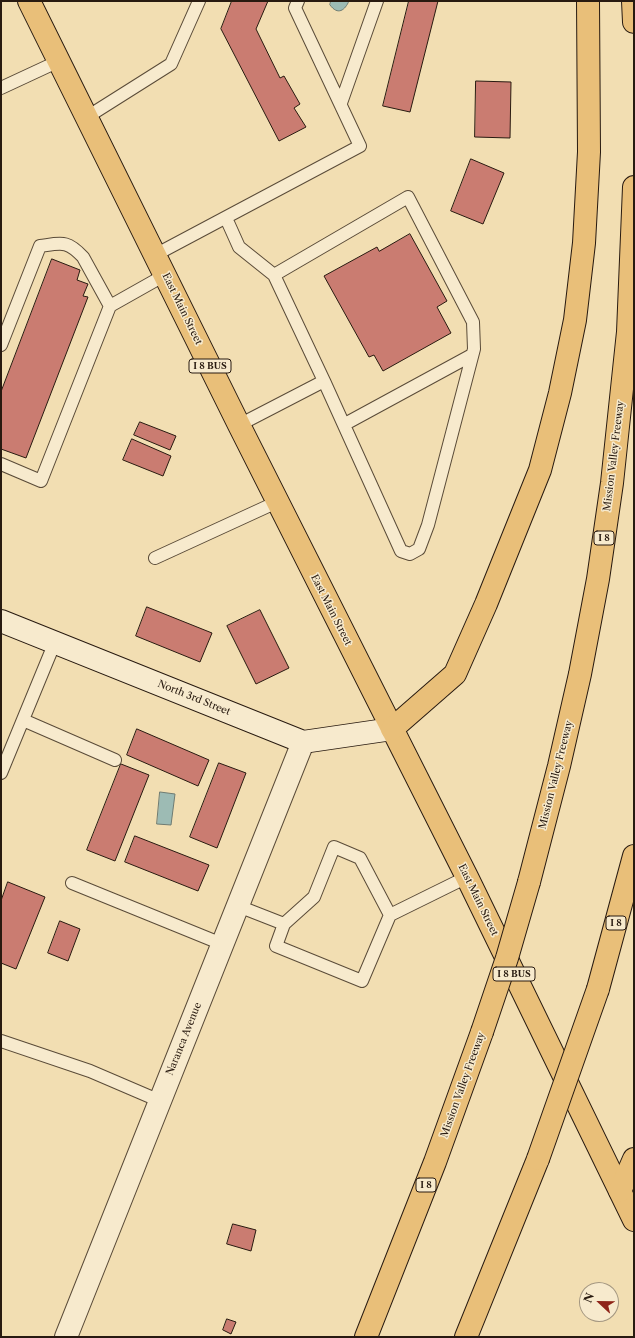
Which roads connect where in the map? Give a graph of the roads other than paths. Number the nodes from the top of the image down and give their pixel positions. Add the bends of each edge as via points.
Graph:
1 (29, 1) edge
2 (199, 1) edge
3 (298, 1) edge
4 (377, 1) edge
5 (588, 1) edge
6 (633, 1) edge
7 (634, 22) edge
8 (59, 61) junction
9 (1, 88) edge
10 (341, 103) junction
11 (87, 117) junction
12 (634, 187) edge
13 (226, 218) junction
14 (156, 255) junction
15 (274, 275) junction
16 (165, 276) junction
17 (110, 306) junction
18 (1, 345) edge
19 (472, 355) junction
20 (324, 381) junction
21 (345, 424) junction
22 (239, 425) junction
23 (1, 464) edge
24 (277, 502) junction
25 (155, 558) dead end
26 (1, 621) edge
27 (55, 642) junction
28 (23, 720) junction
29 (392, 729) junction
30 (303, 742) junction
31 (116, 760) dead end
32 (1, 773) edge
33 (634, 856) edge
34 (467, 877) junction
35 (72, 883) dead end
36 (238, 906) junction
37 (390, 915) junction
38 (284, 924) junction
39 (222, 944) junction
40 (1, 1041) edge
41 (160, 1101) junction
42 (634, 1159) edge
43 (620, 1191) junction
44 (634, 1220) edge
45 (66, 1337) edge
46 (366, 1337) edge
47 (466, 1337) edge

1 - 8 main road, East Main Street / I 8 BUS
2 - 11 lane via 171,64
3 - 10 lane via 295,8
4 - 10 lane
5 - 29 main road via 588,152 584,243 575,320 540,470 455,674
6 - 7 main road
8 - 9 lane
8 - 11 main road, East Main Street / I 8 BUS
10 - 13 lane via 360,146
11 - 14 main road, East Main Street / I 8 BUS
12 - 46 main road, Mission Valley Freeway / I 8, bridge via 628,332 612,484 598,579 559,766 529,882 482,1032 435,1162
13 - 14 lane
13 - 15 lane via 239,247
14 - 16 main road, East Main Street / I 8 BUS
15 - 19 lane via 408,197 473,322
15 - 20 lane
16 - 17 lane
16 - 22 main road, East Main Street / I 8 BUS
17 - 18 lane via 77,250 62,243 40,246
17 - 23 lane via 41,481
19 - 21 lane
19 - 21 lane via 428,525 419,549 410,554 401,551
20 - 21 lane
20 - 22 lane
22 - 24 main road, East Main Street / I 8 BUS
24 - 25 lane
24 - 29 main road, East Main Street / I 8 BUS
26 - 27 street, North 3rd Street
27 - 28 lane
27 - 30 street, North 3rd Street
28 - 31 lane
28 - 32 lane
29 - 30 street
29 - 34 main road, East Main Street / I 8 BUS
30 - 36 street, Naranca Avenue
33 - 47 main road, I 8, bridge via 598,989 538,1159
34 - 37 lane
34 - 43 main road, East Main Street / I 8 BUS
35 - 39 lane
36 - 38 lane
36 - 39 street, Naranca Avenue
37 - 38 lane via 360,858 334,847 314,898
37 - 38 lane via 362,981 276,946
39 - 41 street, Naranca Avenue
40 - 41 lane via 90,1071
41 - 45 street, Naranca Avenue
42 - 43 main road
43 - 44 main road, East Main Street / I 8 BUS

